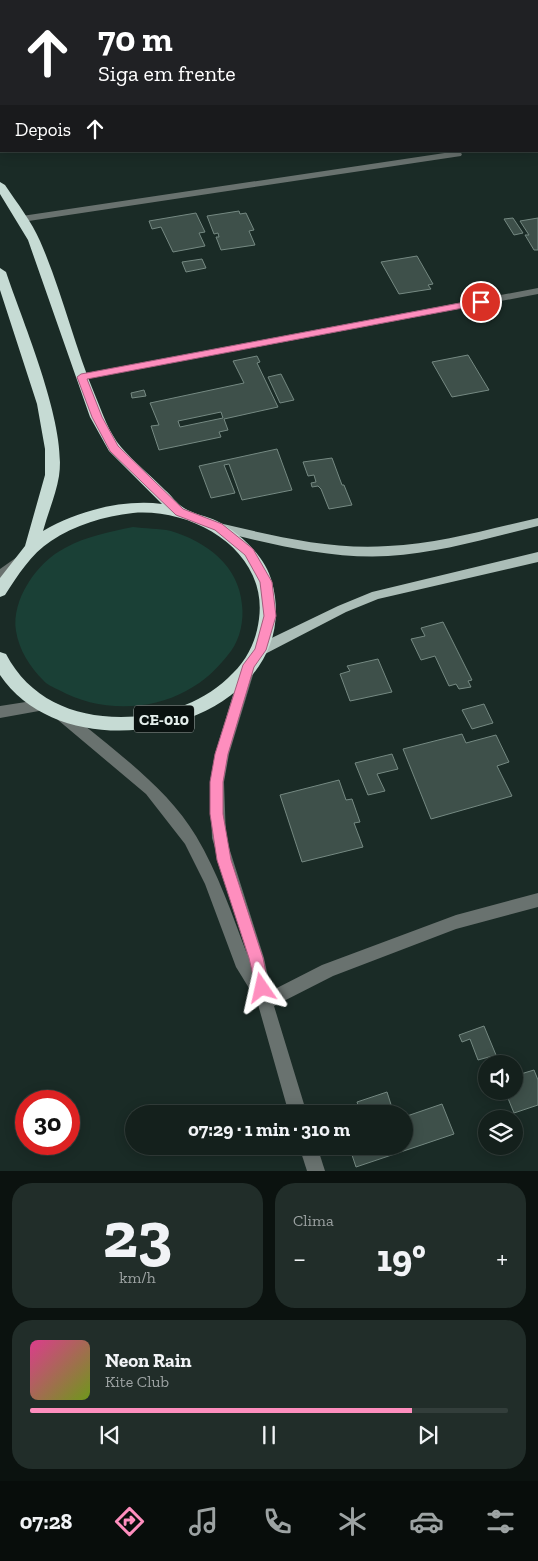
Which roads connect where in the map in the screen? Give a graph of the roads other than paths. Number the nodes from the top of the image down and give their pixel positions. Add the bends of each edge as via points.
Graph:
1 (458, 154) dead end
2 (0, 185) edge
3 (22, 219) junction
4 (0, 272) edge
5 (538, 291) edge
6 (81, 377) junction
7 (180, 512) junction
8 (538, 522) edge
9 (219, 527) junction
10 (31, 550) junction
11 (538, 558) edge
12 (18, 560) junction
13 (0, 576) edge
14 (0, 591) edge
15 (260, 650) junction
16 (0, 658) edge
17 (249, 665) junction
18 (45, 706) junction
19 (0, 712) edge
20 (63, 716) junction
21 (538, 900) edge
22 (265, 1002) junction
23 (295, 1105) edge
24 (311, 1155) edge
25 (316, 1171) edge

1 - 3 street
2 - 3 highway, CE-010
3 - 6 highway, CE-010 via 34,240
4 - 10 highway via 44,404 52,449 52,475
5 - 6 street
6 - 7 highway, CE-010 via 114,448
7 - 9 highway, CE-010
7 - 10 highway, CE-010 via 136,508 92,515 51,533
8 - 9 main road via 428,546 372,551 308,547
9 - 15 highway, CE-010 via 249,552 266,582 270,616
10 - 12 highway, CE-010
11 - 15 main road via 376,595
12 - 13 street
12 - 14 highway, CE-010
15 - 17 highway, CE-010
16 - 18 highway, CE-010 via 2,666 27,695
17 - 20 highway, CE-010 via 236,682 200,707 155,722 108,726
17 - 22 street via 222,754 216,814 224,860 256,958
18 - 19 street
18 - 20 highway, CE-010
20 - 22 street via 151,790 190,839 212,882 242,962
21 - 22 street via 456,922 328,970
22 - 23 street
24 - 25 street

